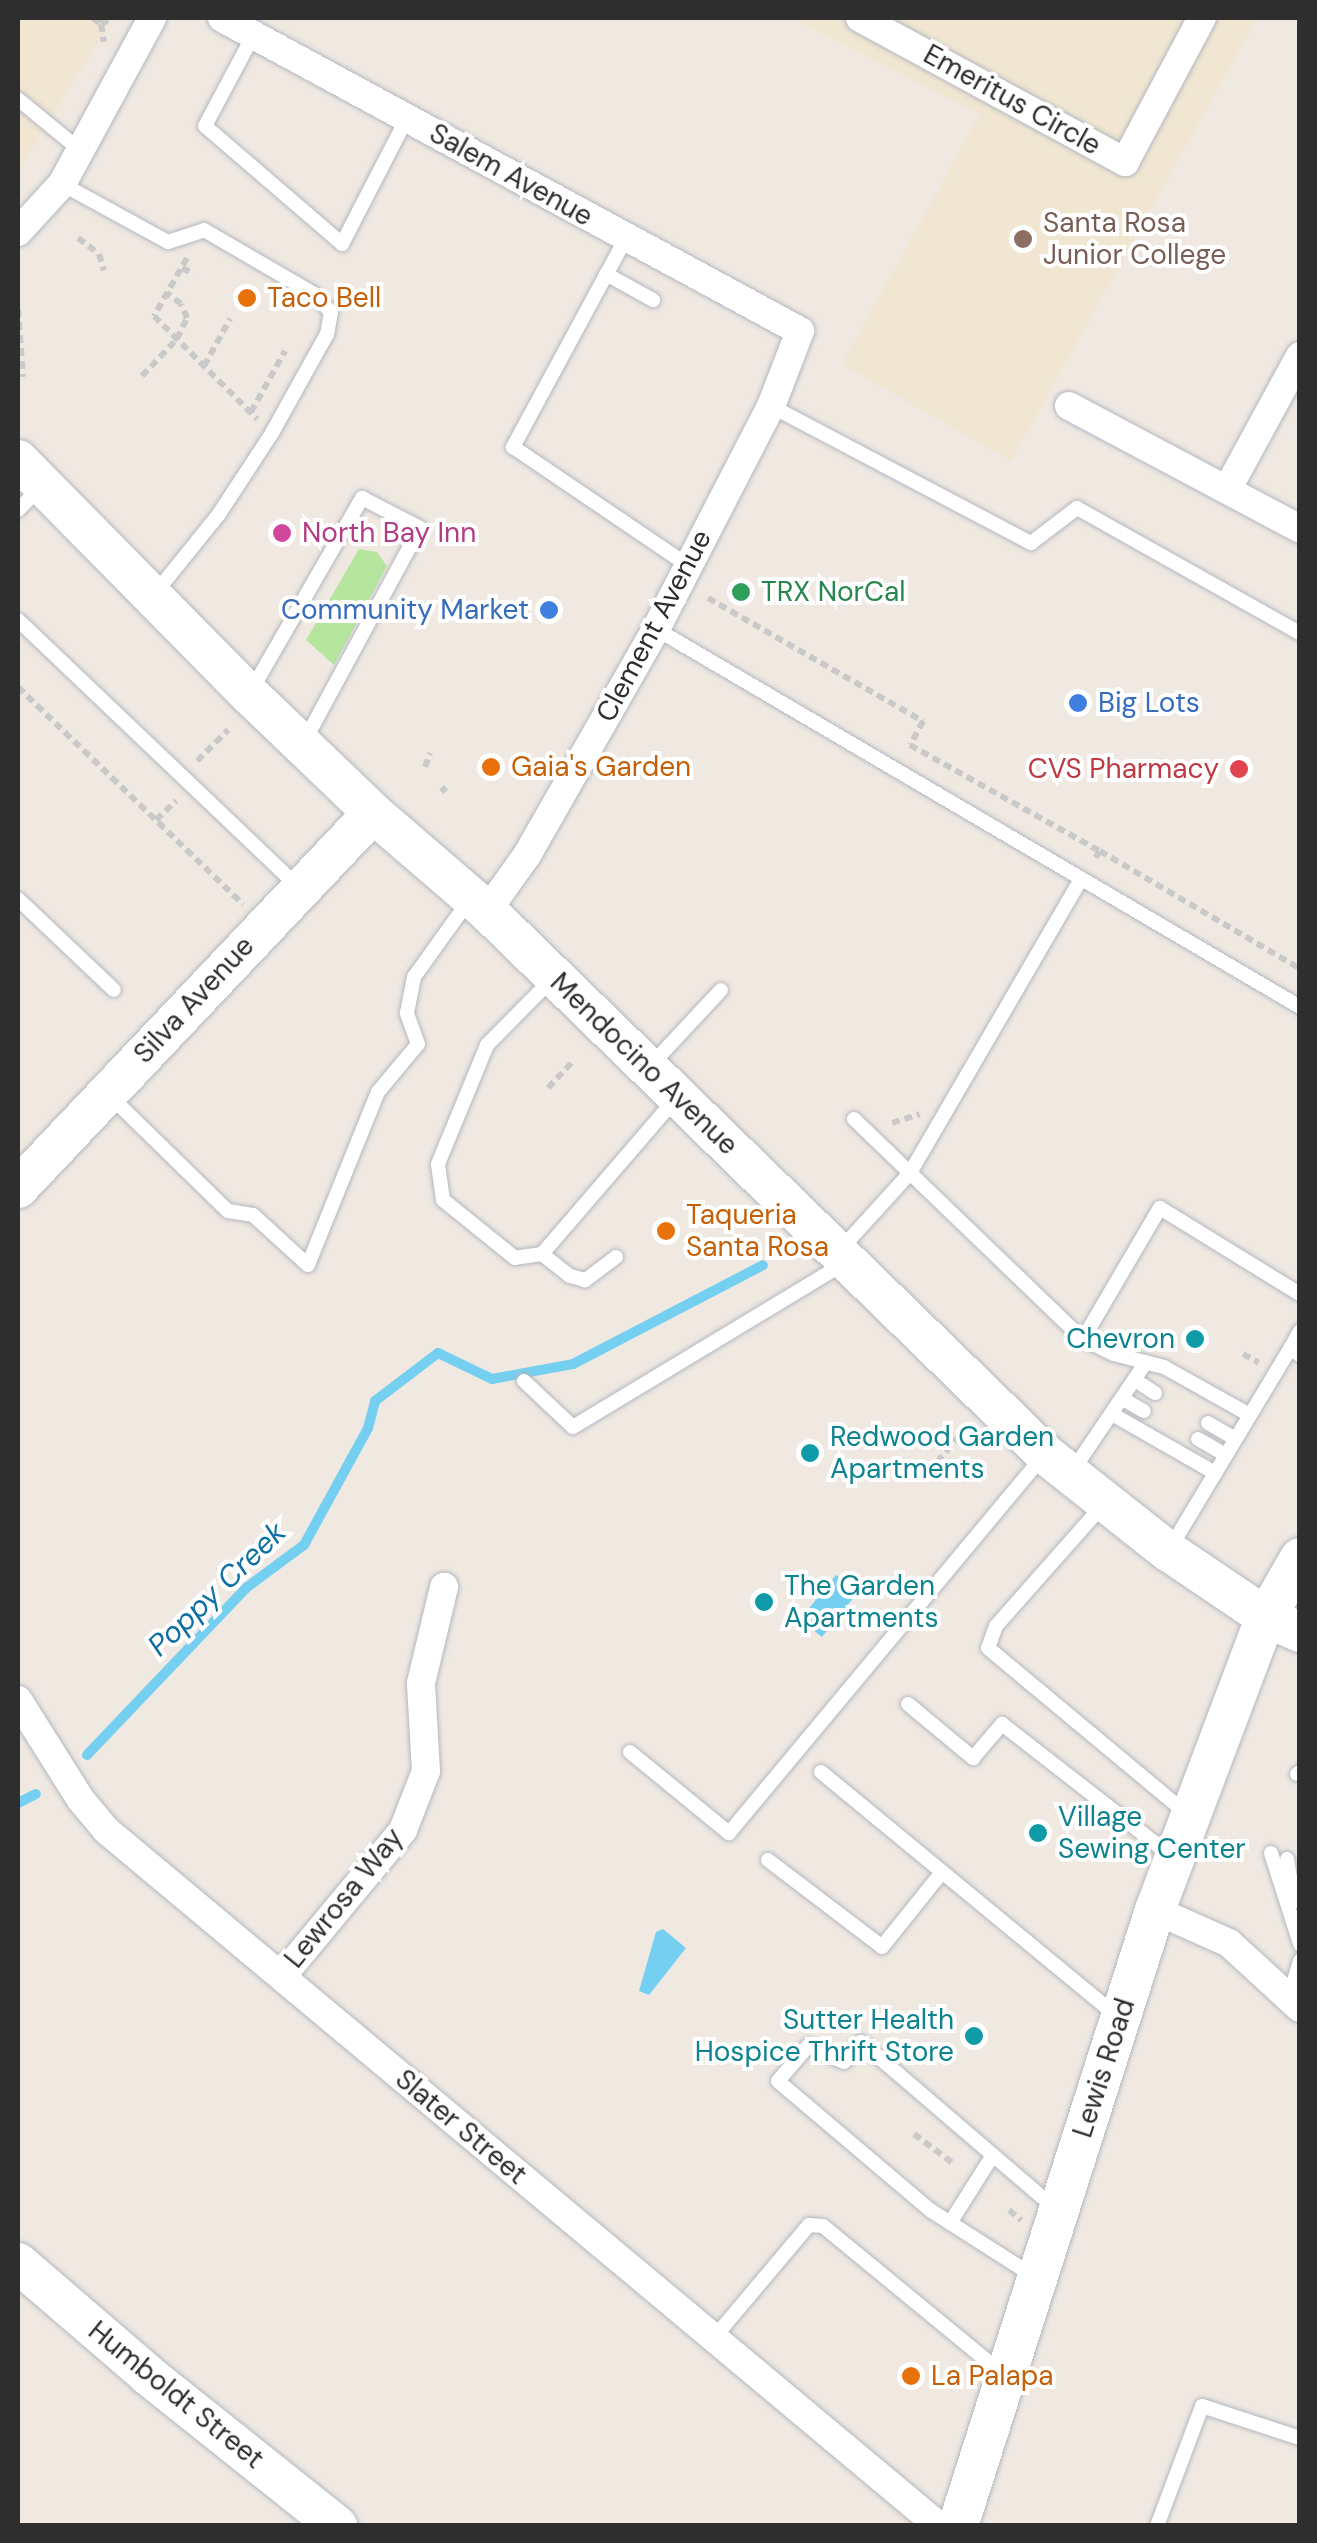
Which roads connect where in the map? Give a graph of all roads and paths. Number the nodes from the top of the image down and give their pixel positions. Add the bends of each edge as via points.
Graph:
1 (112, 18) edge
2 (152, 18) edge
3 (222, 18) edge
4 (860, 18) edge
5 (1202, 18) edge
6 (101, 24) dead end
7 (253, 36) junction
8 (18, 99) edge
9 (407, 118) junction
10 (82, 152) junction
11 (62, 184) junction
12 (204, 230) junction
13 (18, 232) edge
14 (78, 238) dead end
15 (626, 238) junction
16 (18, 253) edge
17 (182, 268) junction
18 (104, 270) dead end
19 (194, 274) dead end
20 (606, 274) junction
21 (167, 293) junction
22 (653, 300) dead end
23 (18, 309) edge
24 (230, 319) dead end
25 (800, 331) joint
26 (176, 338) junction
27 (286, 351) dead end
28 (1300, 356) edge
29 (204, 366) junction
30 (142, 376) dead end
31 (22, 377) dead end
32 (771, 406) junction
33 (1069, 406) dead end
34 (251, 412) junction
35 (272, 434) junction
36 (26, 485) edge
37 (1228, 488) junction
38 (1300, 530) edge
39 (687, 565) junction
40 (152, 596) junction
41 (708, 598) dead end
42 (18, 620) edge
43 (656, 629) junction
44 (1300, 633) edge
45 (18, 687) edge
46 (250, 694) junction
47 (228, 730) dead end
48 (302, 745) junction
49 (430, 753) dead end
50 (194, 764) dead end
51 (426, 767) dead end
52 (176, 800) dead end
53 (373, 813) junction
54 (156, 820) junction
55 (1082, 880) junction
56 (300, 888) junction
57 (18, 899) edge
58 (244, 904) dead end
59 (478, 904) junction
60 (1300, 969) edge
61 (554, 977) junction
62 (114, 990) dead end
63 (721, 990) dead end
64 (1300, 1007) edge
65 (574, 1061) dead end
66 (648, 1068) junction
67 (548, 1088) dead end
68 (106, 1093) junction
69 (678, 1097) junction
70 (854, 1119) dead end
71 (910, 1173) junction
72 (18, 1188) edge
73 (542, 1254) junction
74 (616, 1257) dead end
75 (842, 1257) junction
76 (1300, 1294) edge
77 (1300, 1331) edge
78 (1083, 1339) junction
79 (1294, 1352) edge
80 (1146, 1362) junction
81 (1135, 1380) junction
82 (524, 1381) dead end
83 (1155, 1393) dead end
84 (1123, 1399) junction
85 (1144, 1411) dead end
86 (1112, 1414) junction
87 (1250, 1415) junction
88 (1208, 1422) dead end
89 (958, 1437) dead end
90 (1198, 1439) dead end
91 (1236, 1439) junction
92 (1226, 1455) junction
93 (1057, 1464) junction
94 (929, 1472) dead end
95 (1215, 1474) junction
96 (1104, 1504) junction
97 (1168, 1551) junction
98 (1300, 1558) edge
99 (444, 1587) dead end
100 (1283, 1624) edge
101 (18, 1700) edge
102 (908, 1704) dead end
103 (630, 1752) dead end
104 (820, 1772) dead end
105 (1190, 1816) junction
106 (1271, 1853) dead end
107 (1175, 1858) junction
108 (1287, 1859) dead end
109 (768, 1860) dead end
110 (942, 1872) junction
111 (1155, 1910) junction
112 (1300, 1936) edge
113 (1300, 1944) edge
114 (1300, 1961) edge
115 (282, 1976) junction
116 (1294, 2003) edge
117 (1120, 2019) junction
118 (914, 2134) dead end
119 (992, 2155) junction
120 (954, 2164) dead end
121 (1009, 2210) dead end
122 (1040, 2216) junction
123 (950, 2223) junction
124 (18, 2263) edge
125 (1037, 2278) junction
126 (713, 2340) junction
127 (1006, 2376) junction
128 (1300, 2438) edge
129 (337, 2526) edge
130 (938, 2526) edge
131 (958, 2526) edge
132 (1157, 2526) edge

1 - 6 path
2 - 10 street
3 - 7 street, Salem Avenue
4 - 5 street, Emeritus Circle via 1125,162
7 - 9 street, Salem Avenue
7 - 9 lane via 205,126 342,244
8 - 10 lane
9 - 15 street, Salem Avenue
10 - 11 street
11 - 12 lane via 168,242
11 - 13 street
11 - 16 street
12 - 17 path
12 - 35 lane via 314,294 330,312 327,334
14 - 18 path via 99,254
15 - 20 lane
15 - 25 street, Salem Avenue
17 - 19 path
17 - 21 path
20 - 22 lane
20 - 39 lane via 513,447
21 - 26 path via 186,310
21 - 26 path via 154,316
23 - 31 path
24 - 29 path
25 - 32 street, Clement Avenue
26 - 29 path
26 - 30 path
27 - 34 path
28 - 37 street
29 - 34 path
32 - 39 street, Clement Avenue
32 - 44 lane via 1032,543 1077,508
33 - 37 street
34 - 35 path
35 - 40 lane
36 - 40 main road, Mendocino Avenue
37 - 38 street
39 - 43 street, Clement Avenue
40 - 46 main road, Mendocino Avenue
41 - 60 path via 923,721 910,745
42 - 56 lane
43 - 55 lane
43 - 59 street, Clement Avenue via 527,855
45 - 54 path
46 - 48 main road, Mendocino Avenue
46 - 48 lane via 362,498 420,528
47 - 50 path
48 - 53 main road, Mendocino Avenue
49 - 51 path
52 - 54 path
53 - 56 main road, Silva Avenue
53 - 59 main road, Mendocino Avenue
54 - 58 path
55 - 64 lane
55 - 71 lane
56 - 68 main road, Silva Avenue
57 - 62 lane
59 - 61 main road, Mendocino Avenue
59 - 68 lane via 414,977 407,1013 418,1044 378,1092 308,1264 253,1215 228,1211
61 - 66 main road, Mendocino Avenue
61 - 73 lane via 487,1045 438,1164 444,1200 515,1258
63 - 66 lane
65 - 67 path
66 - 69 main road, Mendocino Avenue
68 - 72 main road, Silva Avenue
69 - 73 lane
69 - 75 main road, Mendocino Avenue
70 - 71 lane
71 - 75 lane
71 - 78 lane
73 - 74 lane via 586,1280
75 - 82 lane via 573,1427
75 - 93 main road, Mendocino Avenue
76 - 78 lane via 1160,1208
77 - 79 lane
78 - 80 lane
79 - 87 lane
80 - 81 lane
80 - 87 lane
81 - 83 lane
81 - 84 lane
84 - 85 lane
84 - 86 lane
86 - 93 lane
86 - 95 lane
87 - 91 lane
88 - 91 lane
89 - 94 path
90 - 92 lane
91 - 92 lane
92 - 95 lane
93 - 96 main road, Mendocino Avenue
93 - 103 lane via 728,1832
95 - 97 lane
96 - 97 main road, Mendocino Avenue
96 - 105 lane via 996,1626 988,1648
97 - 100 main road, Mendocino Avenue
98 - 100 main road, Lewis Road
99 - 115 street, Lewrosa Way via 422,1683 426,1772 403,1830
100 - 105 main road, Lewis Road
101 - 115 street, Slater Street via 106,1830
102 - 107 lane via 974,1758 1002,1724
104 - 110 lane
105 - 107 main road, Lewis Road
106 - 113 lane
107 - 111 main road, Lewis Road
108 - 112 lane
109 - 110 lane via 882,1947
110 - 117 lane
111 - 116 street via 1229,1943
111 - 117 main road, Lewis Road
114 - 116 lane
115 - 126 street, Slater Street
117 - 122 main road, Lewis Road
118 - 120 path
119 - 122 lane
119 - 123 lane
119 - 123 lane via 860,2042 844,2062 808,2046 778,2080
121 - 122 path
122 - 125 main road, Lewis Road
123 - 125 lane
124 - 129 main road, Humboldt Street
125 - 127 main road, Lewis Road
126 - 127 lane via 809,2226 822,2226
126 - 130 street, Slater Street
127 - 131 main road, Lewis Road
128 - 132 lane via 1202,2406

